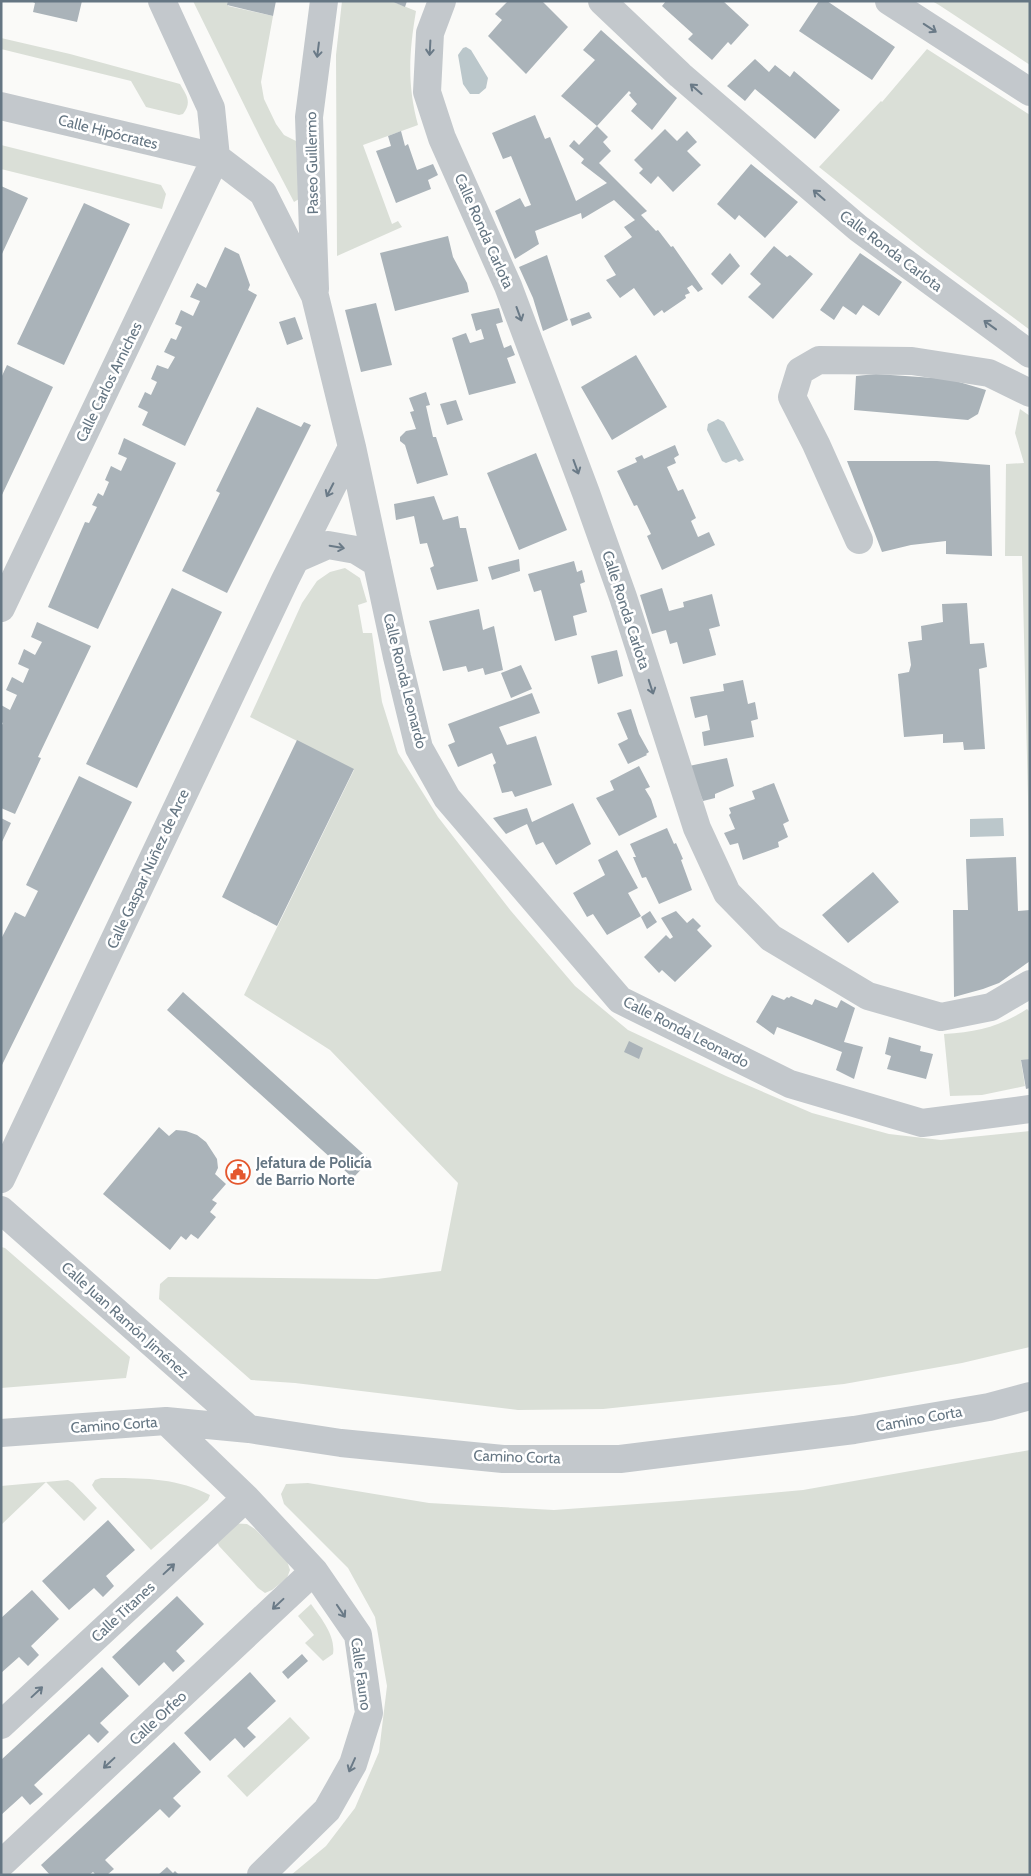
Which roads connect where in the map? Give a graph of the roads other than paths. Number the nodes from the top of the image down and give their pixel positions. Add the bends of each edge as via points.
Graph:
1 (162, 1) edge
2 (324, 1) edge
3 (442, 1) edge
4 (602, 1) edge
5 (889, 1) edge
6 (1030, 92) edge
7 (1, 106) edge
8 (216, 157) junction
9 (315, 296) junction
10 (1030, 354) edge
11 (1030, 393) edge
12 (352, 447) junction
13 (859, 540) dead end
14 (296, 559) junction
15 (377, 563) junction
16 (1, 608) edge
17 (1030, 984) edge
18 (1030, 1109) edge
19 (1, 1179) edge
20 (1, 1210) edge
21 (1030, 1396) edge
22 (166, 1421) junction
23 (249, 1429) junction
24 (1, 1433) edge
25 (246, 1498) junction
26 (314, 1570) junction
27 (1, 1725) edge
28 (1, 1864) edge
29 (261, 1875) edge

1 - 8 street via 210,108
2 -> 9 street, Paseo Guillermo via 309,117
3 -> 17 street, Calle Ronda Carlota via 430,33 427,92 442,138 522,322 623,597 697,828 727,893 771,938 868,996 941,1017 991,1007
10 -> 4 street, Calle Ronda Carlota via 858,228 680,75
5 -> 6 street
7 - 8 street, Calle Hipócrates
8 - 9 street, Calle Ronda Leonardo via 263,193
8 - 16 street, Calle Carlos Arniches
9 - 12 street, Calle Ronda Leonardo
11 - 13 street via 989,373 912,361 819,360 800,371 792,397
12 -> 14 street, Calle Gaspar Núñez de Arce
12 - 15 street, Calle Ronda Leonardo
14 -> 15 street via 328,545 356,550
14 - 19 street, Calle Gaspar Núñez de Arce
15 - 18 street, Calle Ronda Leonardo via 419,748 442,790 620,1000 790,1084 922,1122
20 - 23 street, Calle Juan Ramón Jiménez
21 - 23 street, Camino Corta via 989,1407 854,1430 620,1459 503,1459 341,1443
22 - 23 street, Camino Corta
22 - 24 street, Camino Corta
22 - 25 street, Calle Fauno
25 - 26 street, Calle Fauno
27 -> 25 street, Calle Titanes
26 -> 28 street, Calle Orfeo
26 -> 29 street, Calle Fauno via 358,1635 369,1713 353,1764 327,1810

